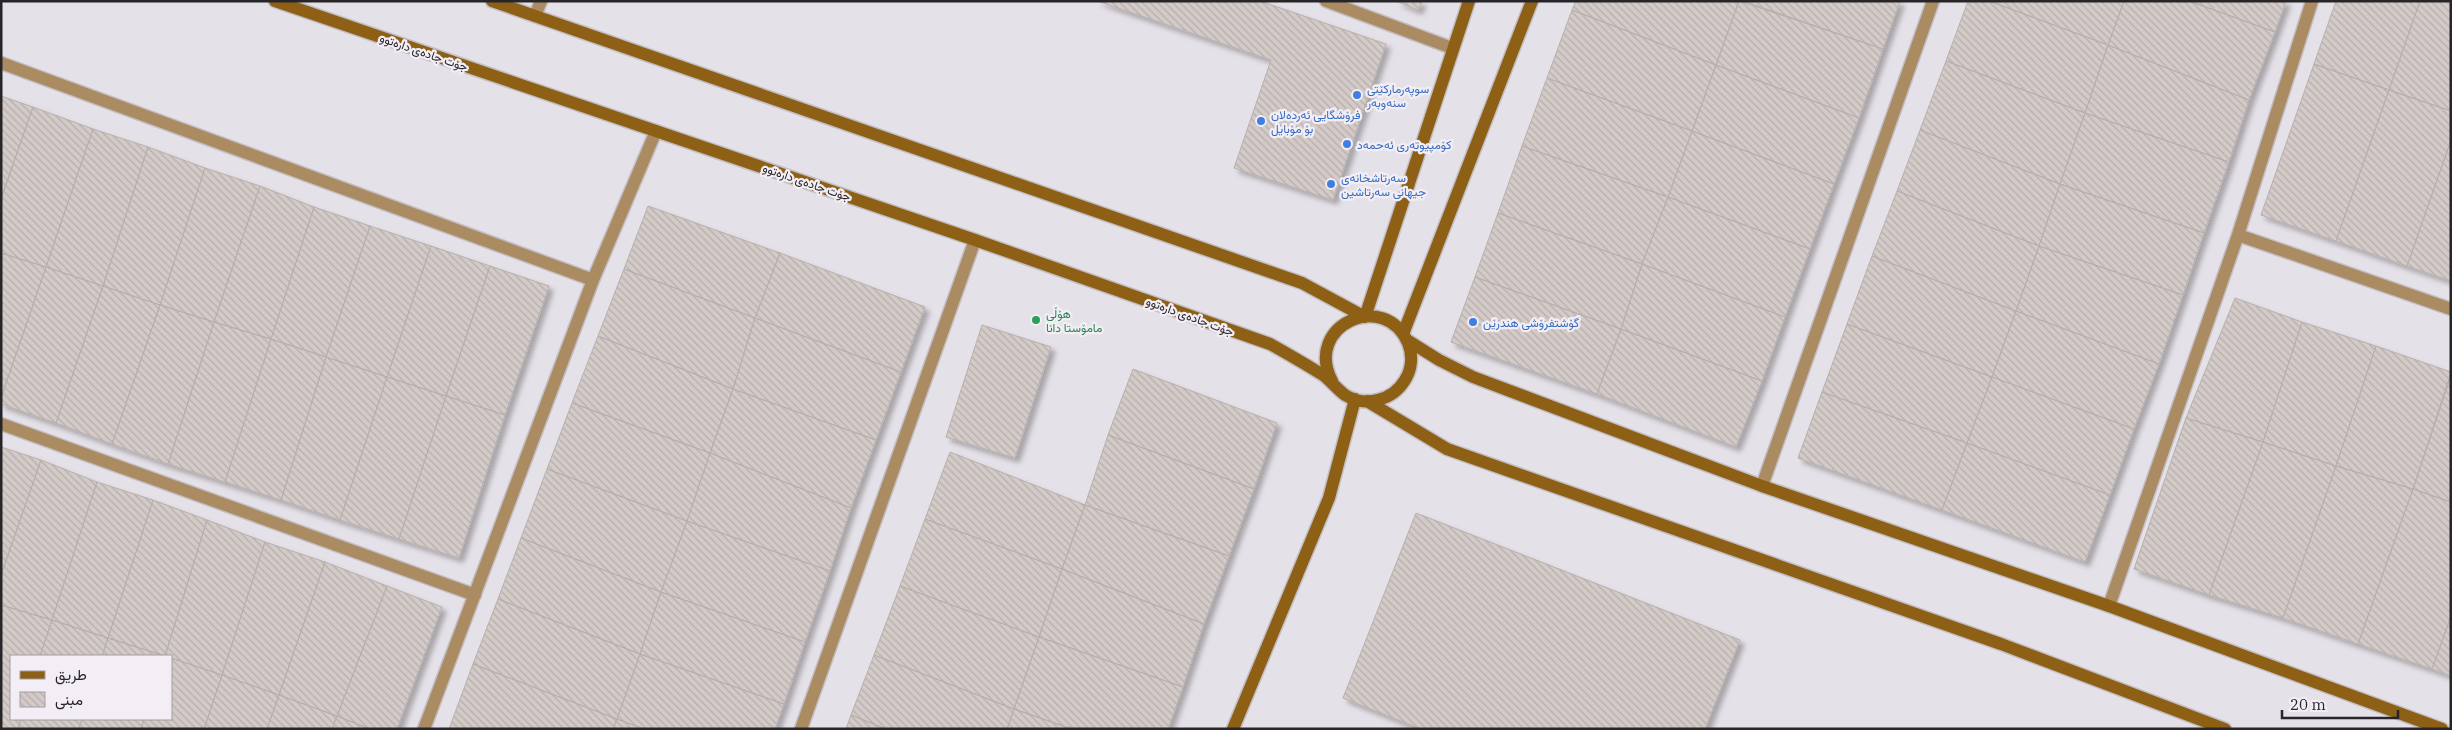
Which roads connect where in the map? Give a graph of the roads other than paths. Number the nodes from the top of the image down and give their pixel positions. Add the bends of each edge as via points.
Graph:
1 (275, 1) edge
2 (492, 1) edge
3 (541, 1) edge
4 (1326, 1) edge
5 (1468, 1) edge
6 (1532, 1) edge
7 (1933, 1) edge
8 (2312, 1) edge
9 (535, 16) junction
10 (1452, 48) junction
11 (1, 63) edge
12 (656, 131) junction
13 (2238, 235) junction
14 (976, 240) junction
15 (593, 280) junction
16 (2451, 309) edge
17 (1365, 316) junction
18 (1405, 337) junction
19 (1332, 381) junction
20 (1360, 400) junction
21 (1, 424) edge
22 (1762, 486) junction
23 (475, 595) junction
24 (2109, 606) junction
25 (424, 729) edge
26 (801, 729) edge
27 (1233, 729) edge
28 (2224, 729) edge
29 (2442, 729) edge

1 - 12 main road, جۆت جادەی دارەتوو
2 - 9 main road
3 - 9 street
4 - 10 street
5 - 10 main road
6 - 18 main road
7 - 22 street
8 - 13 street
9 - 17 main road via 1302,283
10 - 17 main road
11 - 15 street
12 - 14 main road, جۆت جادەی دارەتوو
12 - 15 street
13 - 16 street
13 - 24 street
14 - 19 main road, جۆت جادەی دارەتوو via 1270,344
14 - 26 street
15 - 23 street
17 - 18 main road via 1386,320
17 - 19 main road via 1344,324 1330,340 1326,362
18 - 20 main road via 1411,361 1405,381 1390,396 1376,401
18 - 22 main road via 1439,360 1473,376
19 - 20 main road via 1342,393
20 - 27 main road via 1329,498
20 - 28 main road via 1446,449 2001,644
21 - 23 street
22 - 24 main road
23 - 25 street
24 - 29 main road

